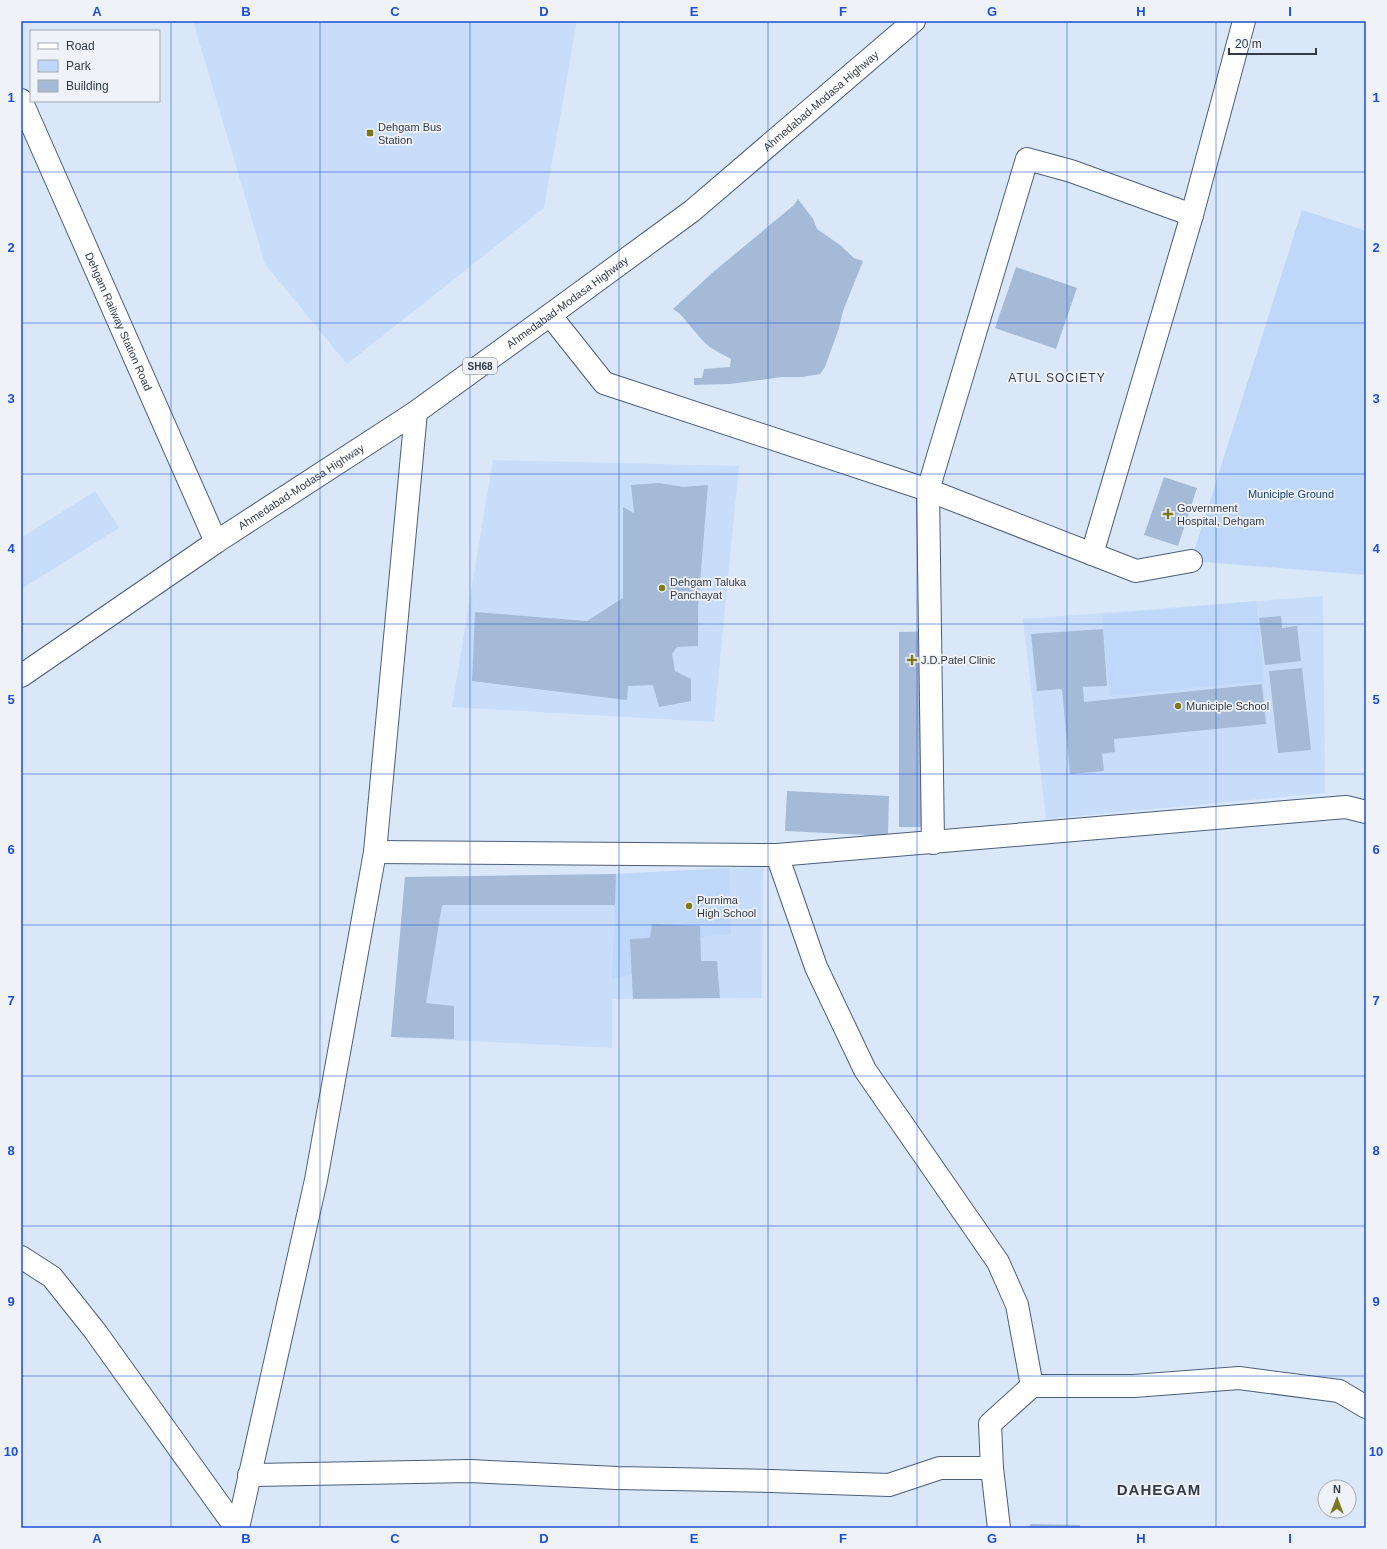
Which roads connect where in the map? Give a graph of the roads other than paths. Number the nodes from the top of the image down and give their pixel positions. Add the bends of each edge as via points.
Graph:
1 (914, 21) edge
2 (1244, 21) edge
3 (21, 100) edge
4 (1192, 215) junction
5 (550, 315) junction
6 (416, 412) junction
7 (928, 490) junction
8 (216, 542) junction
9 (1092, 554) junction
10 (1191, 561) dead end
11 (21, 676) edge
12 (1366, 812) edge
13 (933, 843) junction
14 (375, 852) junction
15 (778, 855) junction
16 (21, 1257) edge
17 (1032, 1386) junction
18 (1366, 1407) edge
19 (992, 1468) junction
20 (249, 1475) junction
21 (237, 1528) edge
22 (999, 1528) edge

1 - 5 street, Ahmedabad-Modasa Highway / SH68 via 692,211
2 - 4 street
3 - 8 street, Dehgam Railway Station Road
4 - 7 street via 1071,171 1027,159
4 - 9 street
5 - 6 street, Ahmedabad-Modasa Highway / SH68
5 - 7 street via 604,383
6 - 8 street, Ahmedabad-Modasa Highway / SH68
6 - 14 street
7 - 9 street
7 - 13 street
8 - 11 street, Ahmedabad-Modasa Highway / SH68
9 - 10 street via 1136,571
12 - 13 street via 1346,807
13 - 15 street
14 - 15 street
14 - 20 street via 316,1180
15 - 17 street via 816,966 865,1070 998,1262 1017,1305
16 - 21 street via 52,1277
17 - 18 street via 1134,1386 1239,1378 1339,1391
17 - 19 street via 990,1424
19 - 20 street via 940,1468 889,1485 617,1478 470,1471
19 - 22 street
20 - 21 street

